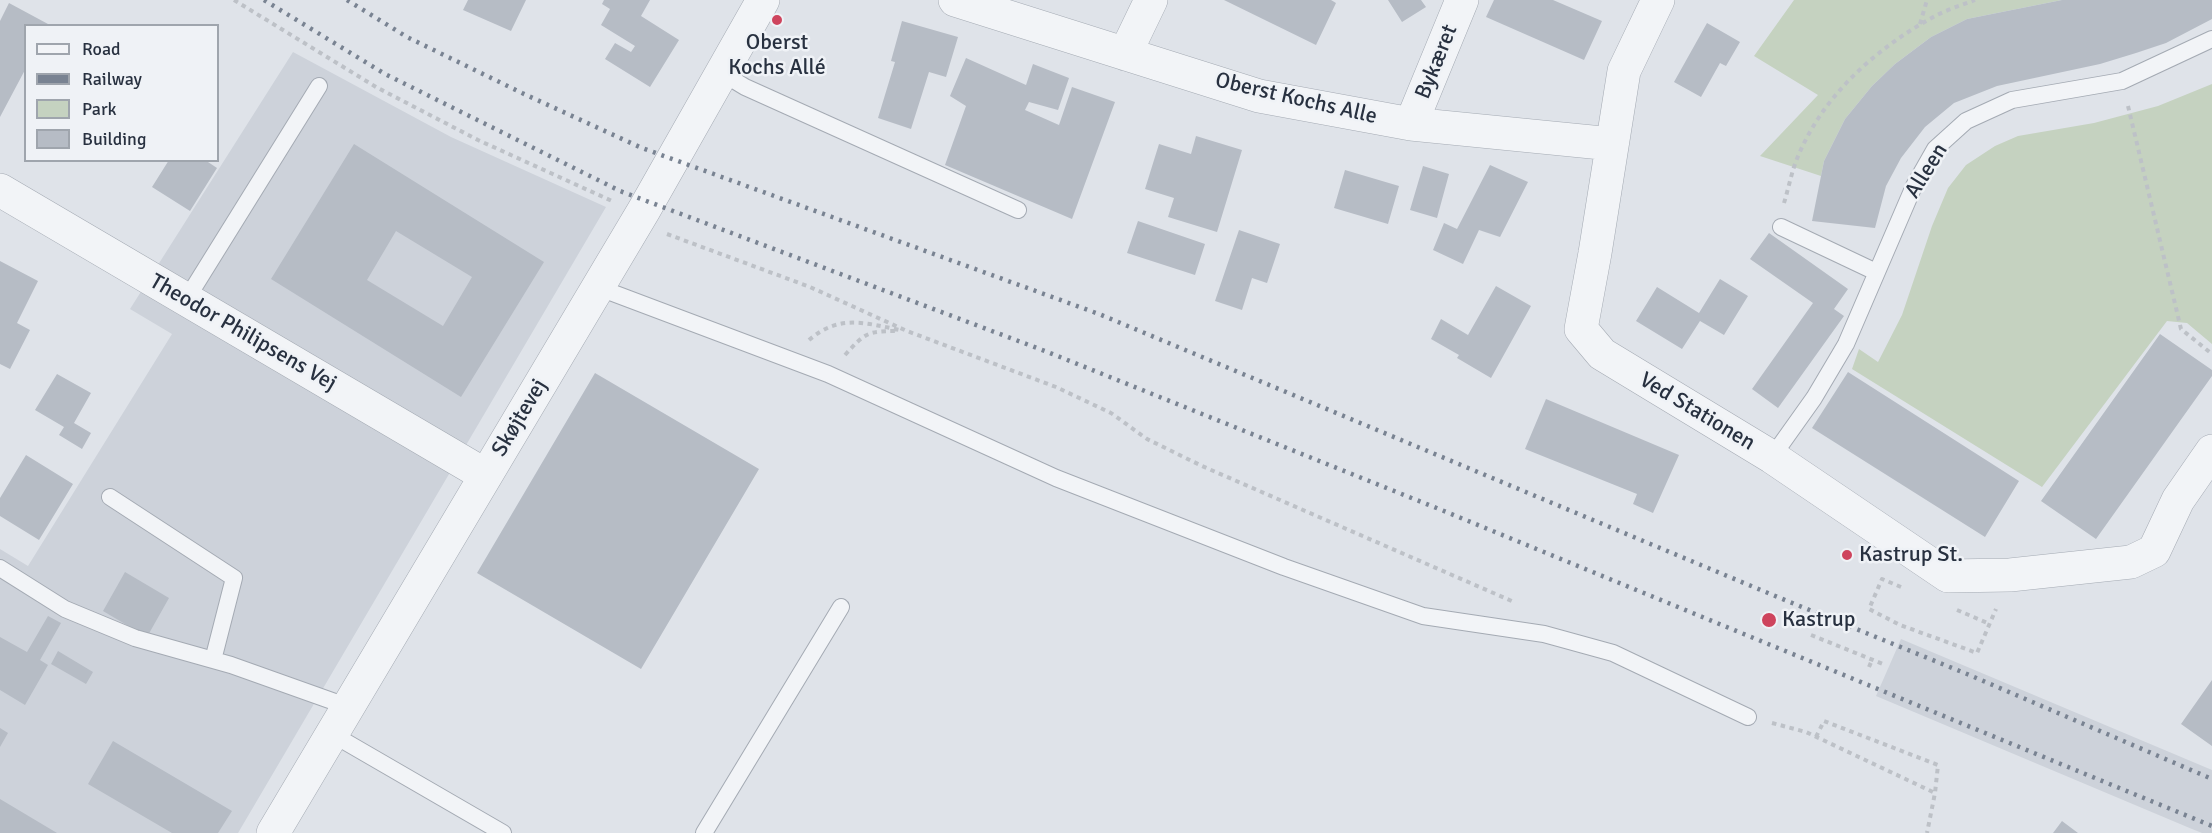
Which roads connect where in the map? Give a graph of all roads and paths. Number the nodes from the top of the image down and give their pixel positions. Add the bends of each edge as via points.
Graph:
1 (234, 0) edge
2 (763, 0) edge
3 (955, 0) edge
4 (1151, 0) edge
5 (1462, 0) edge
6 (1658, 0) edge
7 (1927, 0) edge
8 (1975, 0) edge
9 (1920, 25) junction
10 (2212, 39) edge
11 (1125, 54) junction
12 (722, 73) junction
13 (2122, 81) junction
14 (319, 86) dead end
15 (1411, 124) junction
16 (1612, 144) junction
17 (0, 190) edge
18 (1018, 210) dead end
19 (636, 222) junction
20 (1781, 227) joint
21 (1876, 272) junction
22 (597, 287) junction
23 (186, 300) junction
24 (907, 331) junction
25 (2212, 354) edge
26 (788, 359) junction
27 (828, 374) junction
28 (2212, 451) edge
29 (1772, 458) junction
30 (485, 475) junction
31 (110, 497) dead end
32 (0, 568) edge
33 (2010, 575) junction
34 (1904, 588) dead end
35 (1517, 603) dead end
36 (1947, 606) dead end
37 (841, 607) dead end
38 (1990, 624) junction
39 (1811, 635) dead end
40 (213, 660) junction
41 (1872, 660) junction
42 (1883, 664) dead end
43 (1869, 667) dead end
44 (1748, 717) joint
45 (341, 720) junction
46 (1816, 736) junction
47 (1935, 793) junction
48 (273, 833) edge
49 (502, 833) edge
50 (704, 833) edge
51 (1927, 833) edge

1 - 19 path via 376,87 478,140 608,198
2 - 12 street, Skøjtevej
3 - 11 street, Oberst Kochs Alle
4 - 11 street
5 - 15 street, Bykæret
6 - 16 street, Ved Stationen via 1624,71
7 - 9 path
8 - 9 path
9 - 20 path via 1840,88 1816,121 1798,155 1781,213
10 - 13 lane, Alleen
11 - 15 street, Oberst Kochs Alle via 1259,96
12 - 18 lane via 745,87
12 - 19 street, Skøjtevej
13 - 21 lane, Alleen via 2012,100 1966,121 1935,148
13 - 25 path via 2181,329
14 - 23 lane
15 - 16 street, Oberst Kochs Alle
16 - 29 street, Ved Stationen via 1581,329 1602,354
17 - 23 street, Theodor Philipsens Vej
19 - 22 street, Skøjtevej
19 - 24 path via 810,287
20 - 21 lane
21 - 29 lane, Alleen via 1846,344
22 - 26 lane
22 - 30 street, Skøjtevej
23 - 30 street, Theodor Philipsens Vej
24 - 26 path via 857,322 836,323
24 - 27 path via 879,331 862,336
24 - 35 path via 1056,387 1111,413 1148,439 1202,466
26 - 27 lane
27 - 44 lane via 1056,478 1284,567 1423,616 1544,634 1613,653
28 - 33 street, Ved Stationen via 2178,500 2154,551 2131,562
29 - 33 street, Ved Stationen via 1948,576
30 - 45 street, Skøjtevej
31 - 40 lane via 234,578
32 - 40 lane via 65,609 135,638
33 - 38 path
34 - 38 path via 1882,579 1869,609 1900,625 1977,653
36 - 38 path
37 - 50 lane
39 - 41 path
40 - 45 lane
41 - 42 path
41 - 43 path
44 - 46 path
45 - 48 street, Skøjtevej
45 - 49 lane
46 - 47 path
46 - 47 path via 1824,722 1938,765
47 - 51 path

